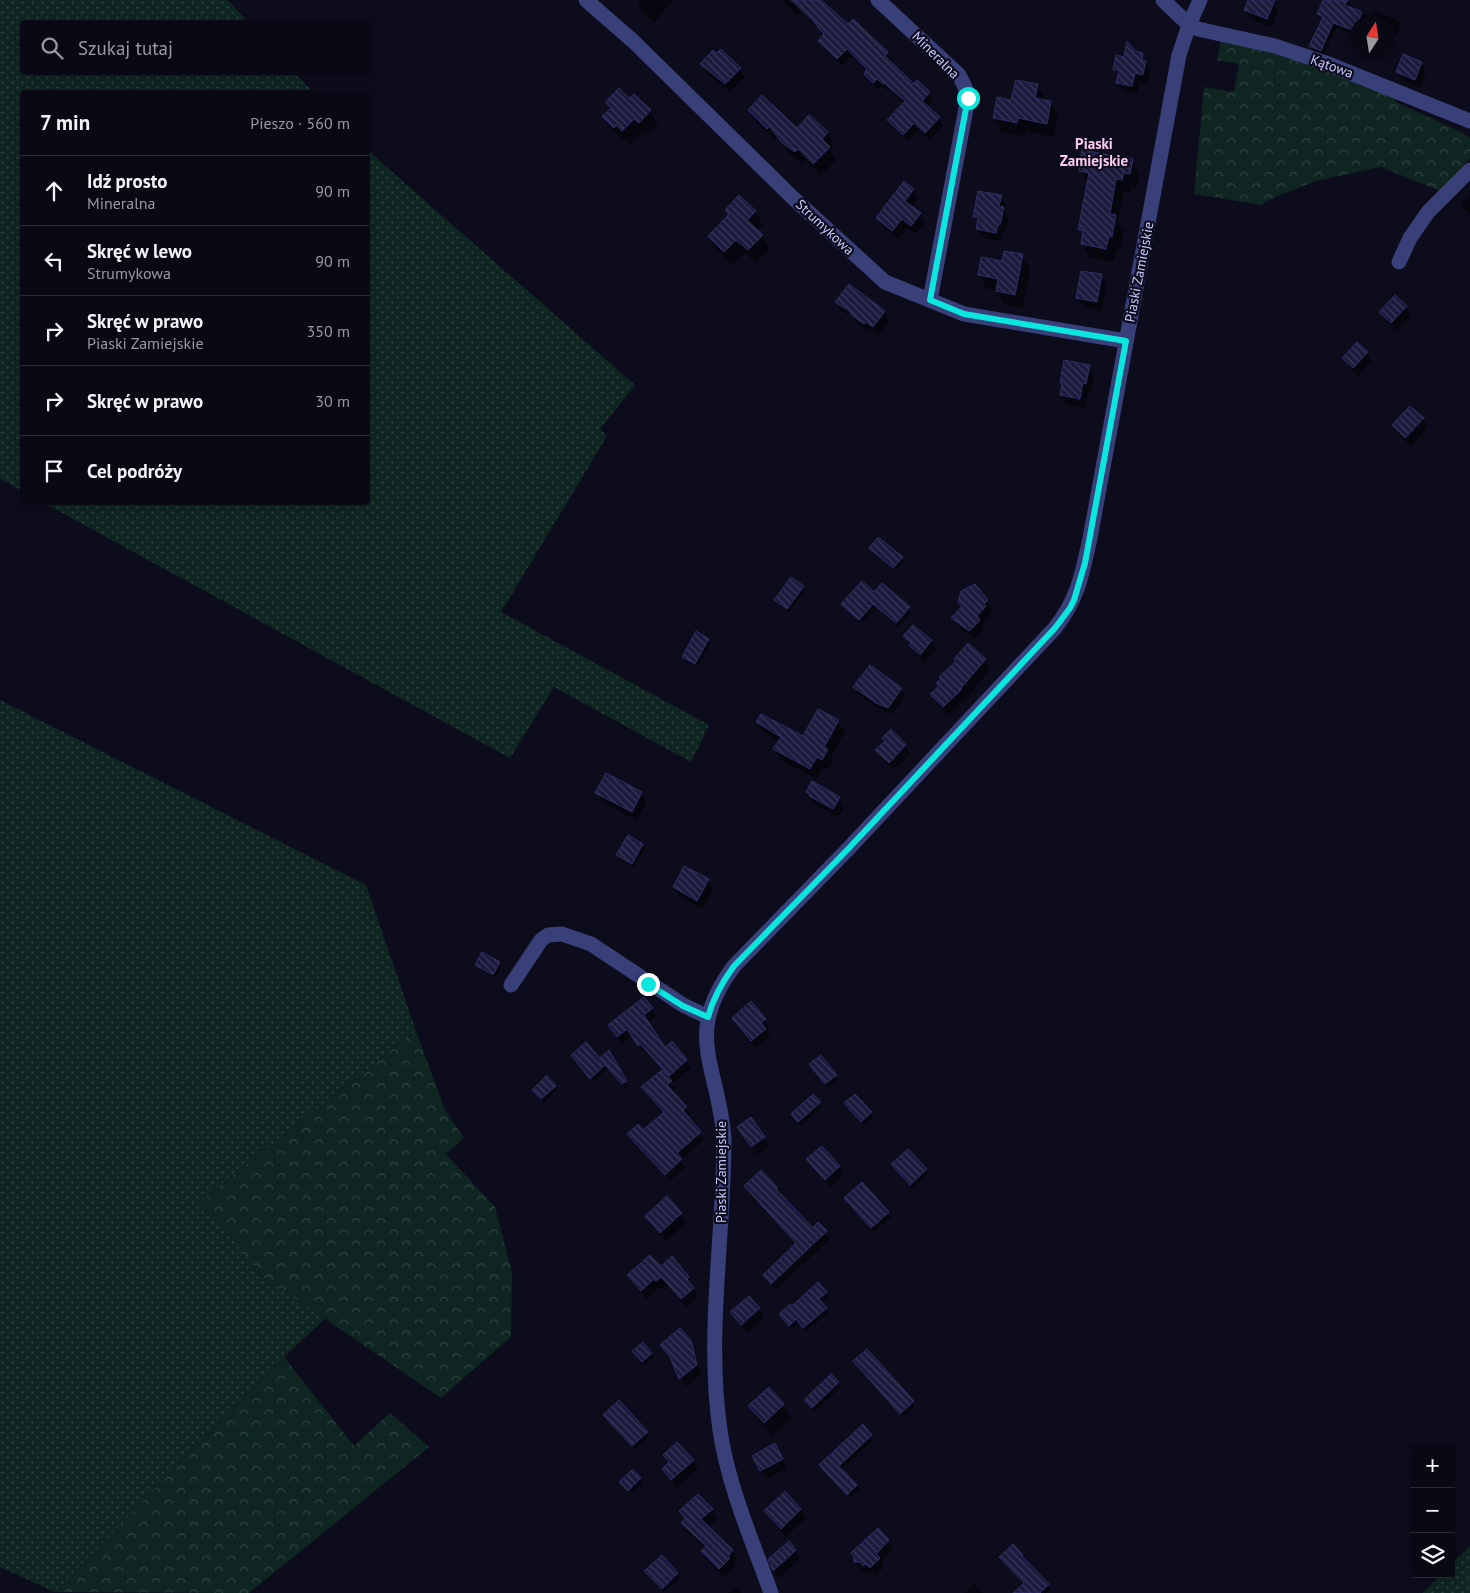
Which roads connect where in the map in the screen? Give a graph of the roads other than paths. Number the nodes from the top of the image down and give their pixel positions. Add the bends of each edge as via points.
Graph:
1 (586, 0) edge
2 (878, 0) edge
3 (1163, 0) edge
4 (1200, 0) edge
5 (1189, 25) junction
6 (1470, 122) edge
7 (1470, 170) edge
8 (1399, 262) dead end
9 (930, 300) junction
10 (1126, 341) junction
11 (511, 985) dead end
12 (708, 1017) junction
13 (771, 1593) edge

1 - 9 street, Strumykowa via 885,282
2 - 9 street, Mineralna via 959,76 968,98
3 - 5 street
4 - 5 street, Piaski Zamiejskie
5 - 6 street, Kątowa via 1211,33 1275,46 1326,63
5 - 10 street, Piaski Zamiejskie via 1179,55
7 - 8 street via 1428,212 1410,238
9 - 10 street, Strumykowa via 964,314
10 - 12 street, Piaski Zamiejskie via 1085,563 1070,608 856,841 734,966 723,982
11 - 12 street via 541,940 548,935 562,934 591,944 683,1006
12 - 13 street, Piaski Zamiejskie via 707,1054 720,1105 724,1139 715,1366 718,1414 733,1488

